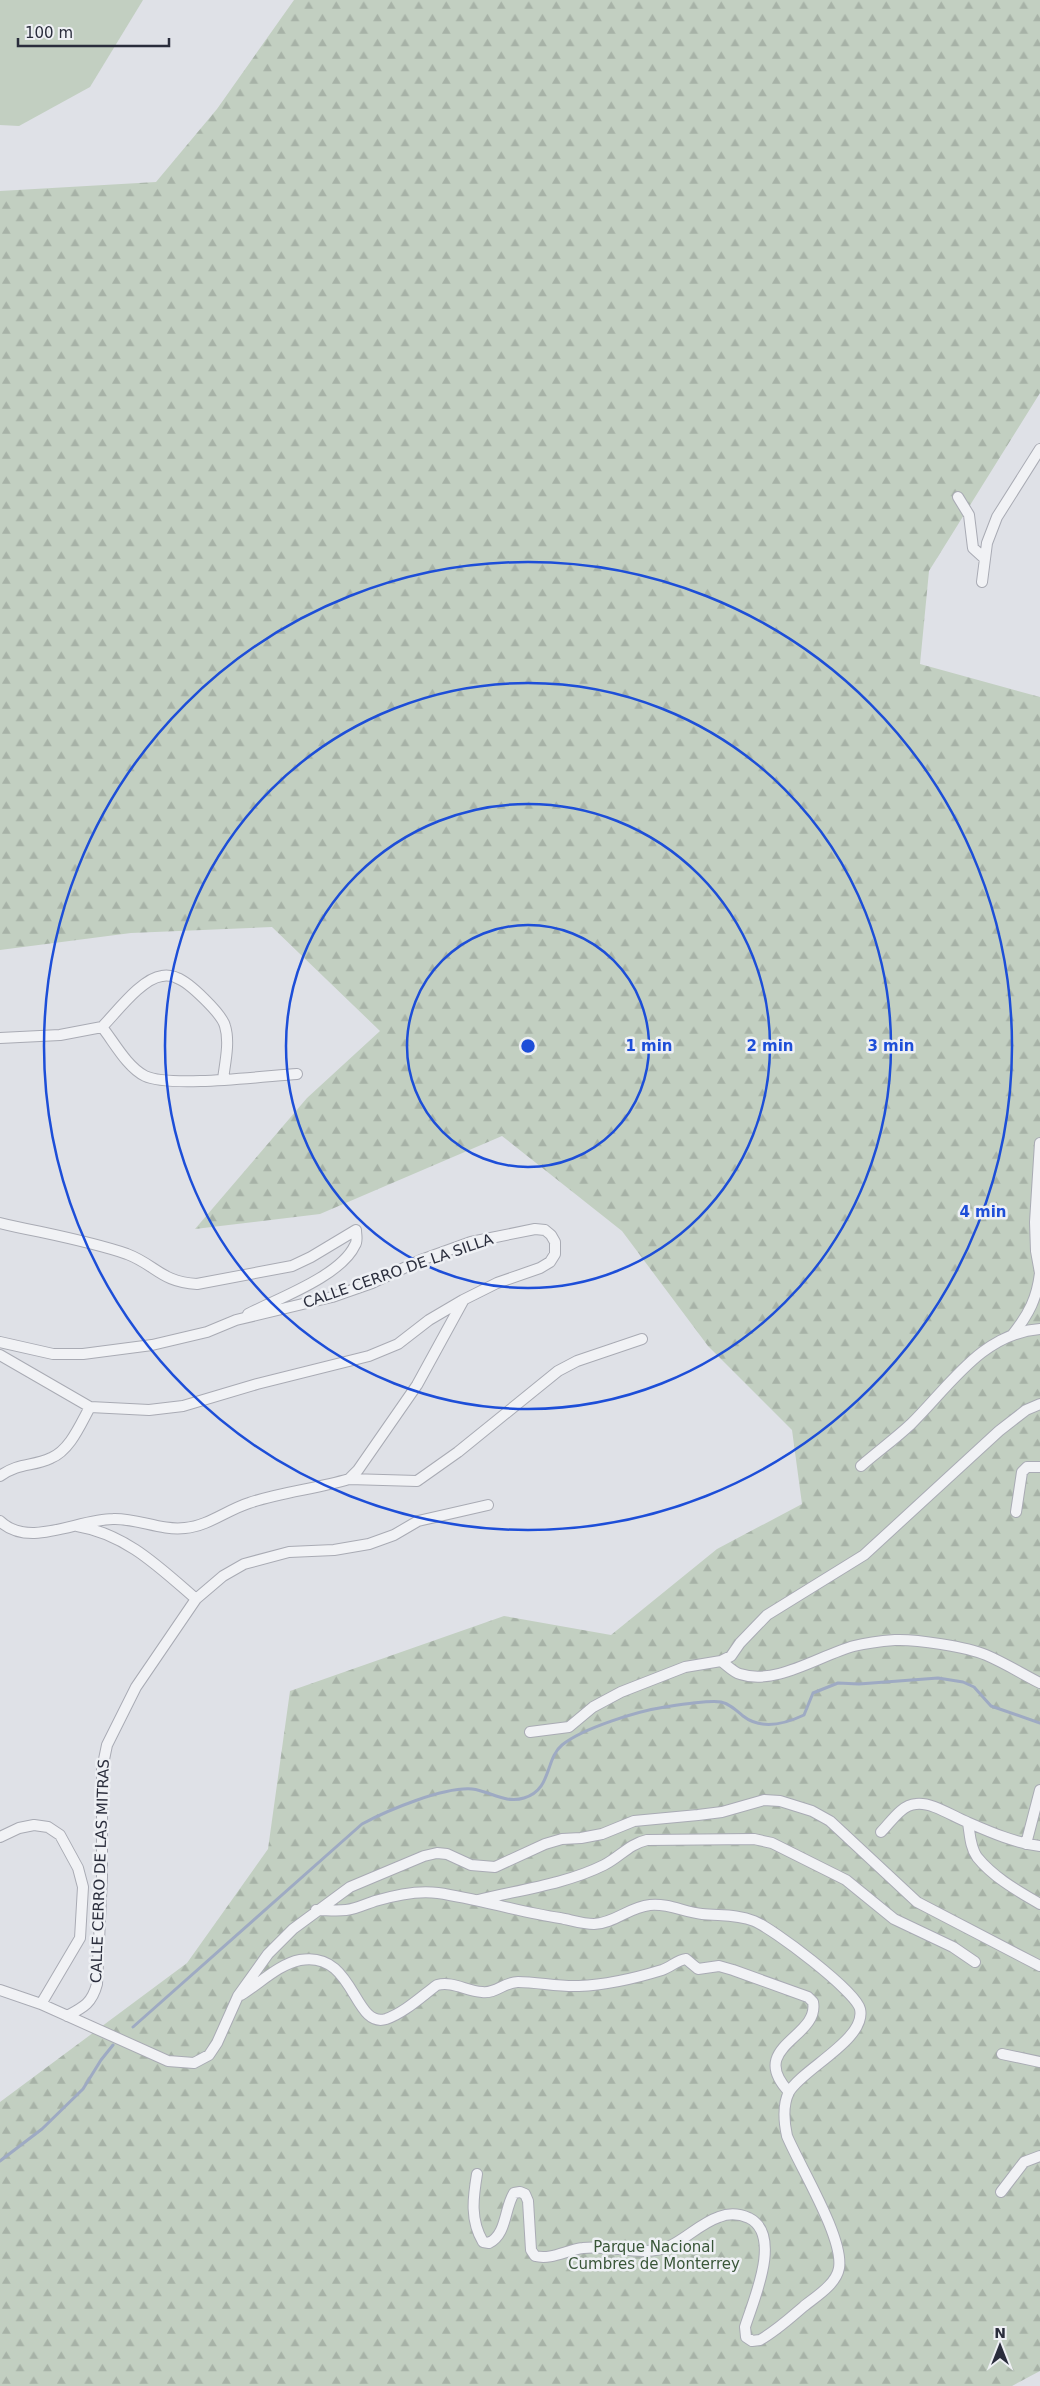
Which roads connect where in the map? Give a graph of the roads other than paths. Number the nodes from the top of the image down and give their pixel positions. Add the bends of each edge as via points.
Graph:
1 (1040, 449) edge
2 (958, 497) dead end
3 (984, 558) junction
4 (982, 582) dead end
5 (102, 1027) junction
6 (0, 1038) edge
7 (297, 1074) dead end
8 (224, 1079) junction
9 (1040, 1143) edge
10 (1039, 1178) edge
11 (1037, 1222) edge
12 (0, 1224) edge
13 (1040, 1273) edge
14 (463, 1300) junction
15 (236, 1320) junction
16 (1040, 1329) edge
17 (1013, 1334) junction
18 (642, 1339) dead end
19 (0, 1342) edge
20 (0, 1355) edge
21 (1040, 1404) edge
22 (90, 1407) junction
23 (861, 1466) dead end
24 (1040, 1467) edge
25 (0, 1476) edge
26 (349, 1479) junction
27 (488, 1506) dead end
28 (1016, 1512) dead end
29 (0, 1520) edge
30 (71, 1525) junction
31 (196, 1599) junction
32 (721, 1661) junction
33 (1040, 1683) edge
34 (530, 1732) dead end
35 (1040, 1790) edge
36 (968, 1823) junction
37 (881, 1832) dead end
38 (0, 1837) edge
39 (1026, 1844) junction
40 (1040, 1846) edge
41 (474, 1901) junction
42 (1040, 1904) edge
43 (316, 1910) junction
44 (974, 1962) dead end
45 (1040, 1966) edge
46 (0, 1990) edge
47 (238, 1996) junction
48 (41, 2004) junction
49 (67, 2016) junction
50 (1002, 2054) dead end
51 (1040, 2062) edge
52 (789, 2092) junction
53 (1040, 2156) edge
54 (476, 2174) dead end
55 (1000, 2192) dead end

1 - 3 street via 997,517
2 - 3 street via 969,515 973,548
3 - 4 street
5 - 6 street via 60,1035
5 - 8 street via 143,1075 157,1080
5 - 8 street via 149,981 162,976 176,977 185,982 225,1024
7 - 8 street
9 - 10 street
10 - 11 street
11 - 13 street via 1036,1251
12 - 15 street via 65,1237 129,1255 164,1277 197,1284 292,1266 356,1230 355,1247 338,1266
13 - 17 street via 1028,1316
14 - 15 street, CALLE CERRO DE LA SILLA via 550,1262 555,1254 551,1235 536,1228 471,1242 332,1297
14 - 22 street, CALLE CERRO DE LA SILLA via 398,1344 369,1356 184,1406 149,1410
14 - 26 street via 417,1385
15 - 19 street, CALLE CERRO DE LA SILLA via 207,1332 152,1345 83,1354 53,1354
16 - 17 street
17 - 23 street via 985,1349 910,1424
18 - 26 street via 576,1361 558,1371 417,1481
20 - 22 street
21 - 32 street via 1026,1410 999,1431 864,1555 767,1615 731,1656
22 - 25 street via 64,1449 50,1458 13,1467
24 - 28 street via 1027,1467 1022,1472
26 - 30 street via 250,1503 205,1523 185,1528 115,1519
27 - 31 street, CALLE CERRO DE LAS MITRAS via 418,1521 394,1536 369,1544 289,1552 244,1564 223,1576
29 - 30 street via 7,1527 23,1532 40,1533
30 - 31 street via 120,1538 148,1557
31 - 49 street, CALLE CERRO DE LAS MITRAS via 136,1688 107,1745 102,1770 97,1984 94,1997 87,2005
32 - 33 street via 739,1674 770,1674 794,1669 854,1646 897,1640 938,1644 983,1654
32 - 34 street via 685,1667 622,1692 593,1707 569,1726
35 - 39 street
36 - 37 street via 917,1804 904,1808
36 - 39 street
36 - 42 street via 977,1856 1008,1885
38 - 48 street via 19,1828 48,1827 60,1835 78,1868 83,1887 80,1938
39 - 40 street
41 - 43 street via 415,1892 347,1910
41 - 44 street via 560,1880 605,1865 634,1842 754,1839 772,1842 846,1880 894,1919 953,1947
41 - 52 street via 592,1924 619,1918 632,1909 663,1905 702,1914 740,1917 766,1928 852,1994 860,2008 860,2021 852,2033
43 - 45 street via 350,1887 424,1856 447,1854 471,1864 495,1867 562,1839 602,1834 634,1821 722,1812 764,1800 780,1801 812,1811 830,1821 917,1902
43 - 47 street via 268,1954
46 - 48 street
47 - 49 street via 217,2043 209,2055 194,2063 168,2061
47 - 52 street via 298,1960 317,1959 337,1970 364,2011 385,2020 438,1985 447,1983 482,1993 516,1982 581,1986 644,1975 686,1959 698,1969 719,1966 733,1970 801,1994 813,2002 814,2014 786,2042 776,2062 776,2074
48 - 49 street
50 - 51 street
52 - 54 street via 784,2121 787,2136 834,2235 839,2269 834,2281 760,2340 752,2341 746,2337 745,2327 764,2267 765,2247 760,2228 750,2219 738,2214 719,2216 670,2246 654,2251 590,2247 543,2258 535,2256 531,2250 528,2201 520,2192 514,2193 510,2200 496,2240 483,2242 478,2235 472,2208
53 - 55 street via 1024,2162

